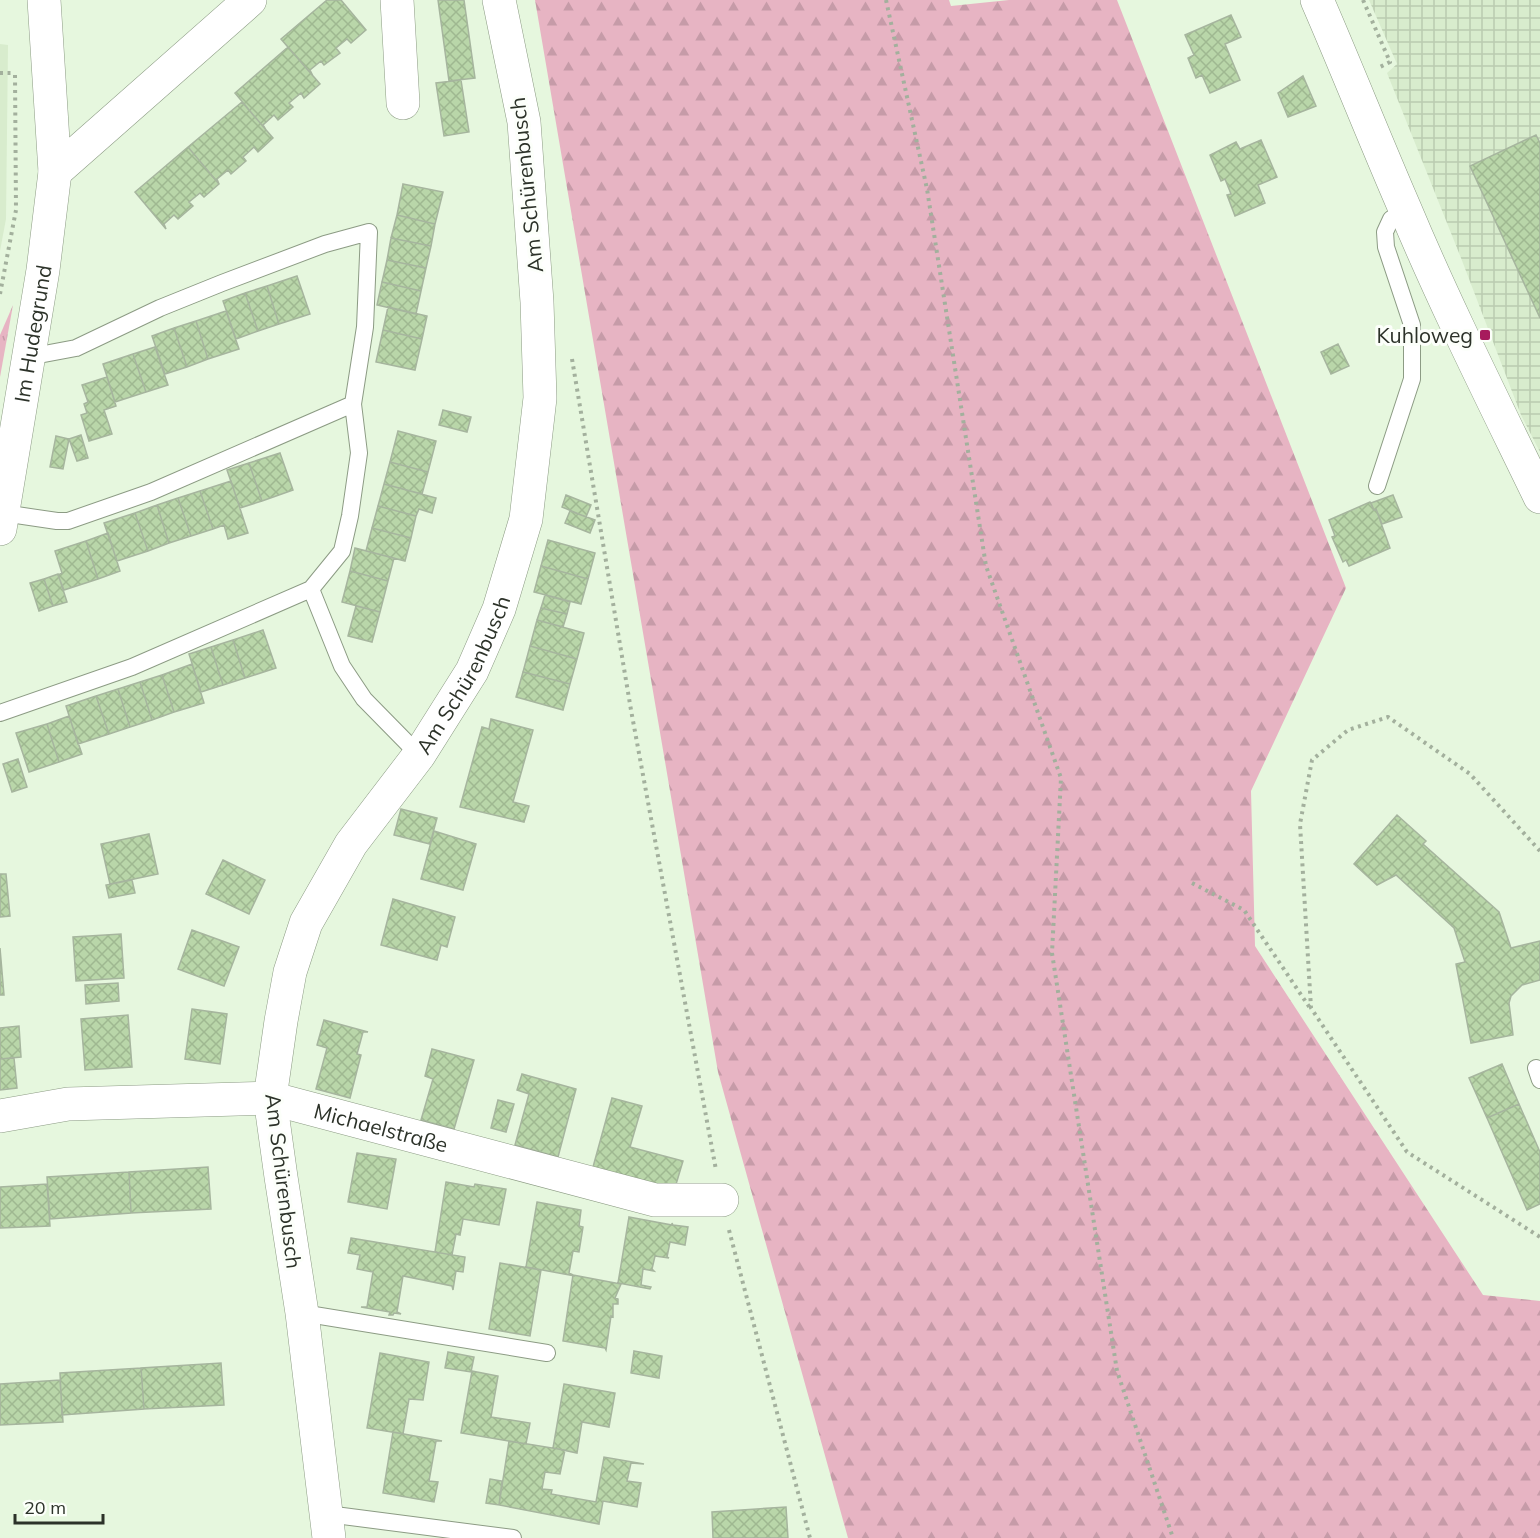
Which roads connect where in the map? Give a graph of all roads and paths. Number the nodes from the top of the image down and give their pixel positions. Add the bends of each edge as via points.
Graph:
1 (44, 0) edge
2 (250, 0) edge
3 (397, 0) edge
4 (499, 0) edge
5 (886, 0) edge
6 (1317, 0) edge
7 (1363, 0) edge
8 (14, 62) dead end
9 (0, 73) edge
10 (15, 73) junction
11 (1353, 82) junction
12 (403, 103) dead end
13 (55, 172) junction
14 (1405, 210) junction
15 (0, 294) edge
16 (572, 354) dead end
17 (28, 357) junction
18 (353, 404) junction
19 (1377, 486) dead end
20 (1540, 497) edge
21 (1, 521) edge
22 (312, 589) junction
23 (0, 713) edge
24 (419, 755) junction
25 (1540, 851) edge
26 (1192, 884) dead end
27 (1311, 1008) junction
28 (270, 1098) junction
29 (0, 1116) edge
30 (722, 1200) junction
31 (1540, 1237) edge
32 (302, 1313) junction
33 (547, 1353) dead end
34 (328, 1526) edge
35 (513, 1538) edge
36 (810, 1538) edge
37 (1173, 1538) edge

1 - 13 street, Im Hudegrund
2 - 13 street
3 - 12 street
4 - 24 street, Am Schürenbusch via 524,122 540,398 526,519 499,609 472,671
5 - 37 path via 927,189 986,566 1061,778 1052,953 1117,1371
6 - 11 street
7 - 11 path via 1390,62
8 - 10 path
9 - 10 path
10 - 15 path via 16,210
11 - 14 street
13 - 17 street, Im Hudegrund
14 - 19 lane via 1391,219 1385,232 1386,247 1412,325 1412,379
14 - 20 street
16 - 30 path via 631,710
17 - 18 lane via 76,348 222,283 325,244 369,232 365,327
17 - 21 street, Im Hudegrund
18 - 21 lane via 151,492 68,520
18 - 22 lane via 359,453 342,551
22 - 23 lane via 132,667
22 - 24 lane via 342,666 363,699
24 - 28 street, Am Schürenbusch via 351,844 306,923 290,972
25 - 27 path via 1470,774 1388,717 1348,730 1312,760 1300,824
26 - 27 path via 1244,910
27 - 31 path via 1407,1152
28 - 29 street, Michaelstraße via 68,1104
28 - 30 street, Michaelstraße via 655,1200
28 - 32 street, Am Schürenbusch
30 - 36 path
32 - 33 lane
32 - 34 street, Am Schürenbusch
34 - 35 lane, Am Schürenbusch

